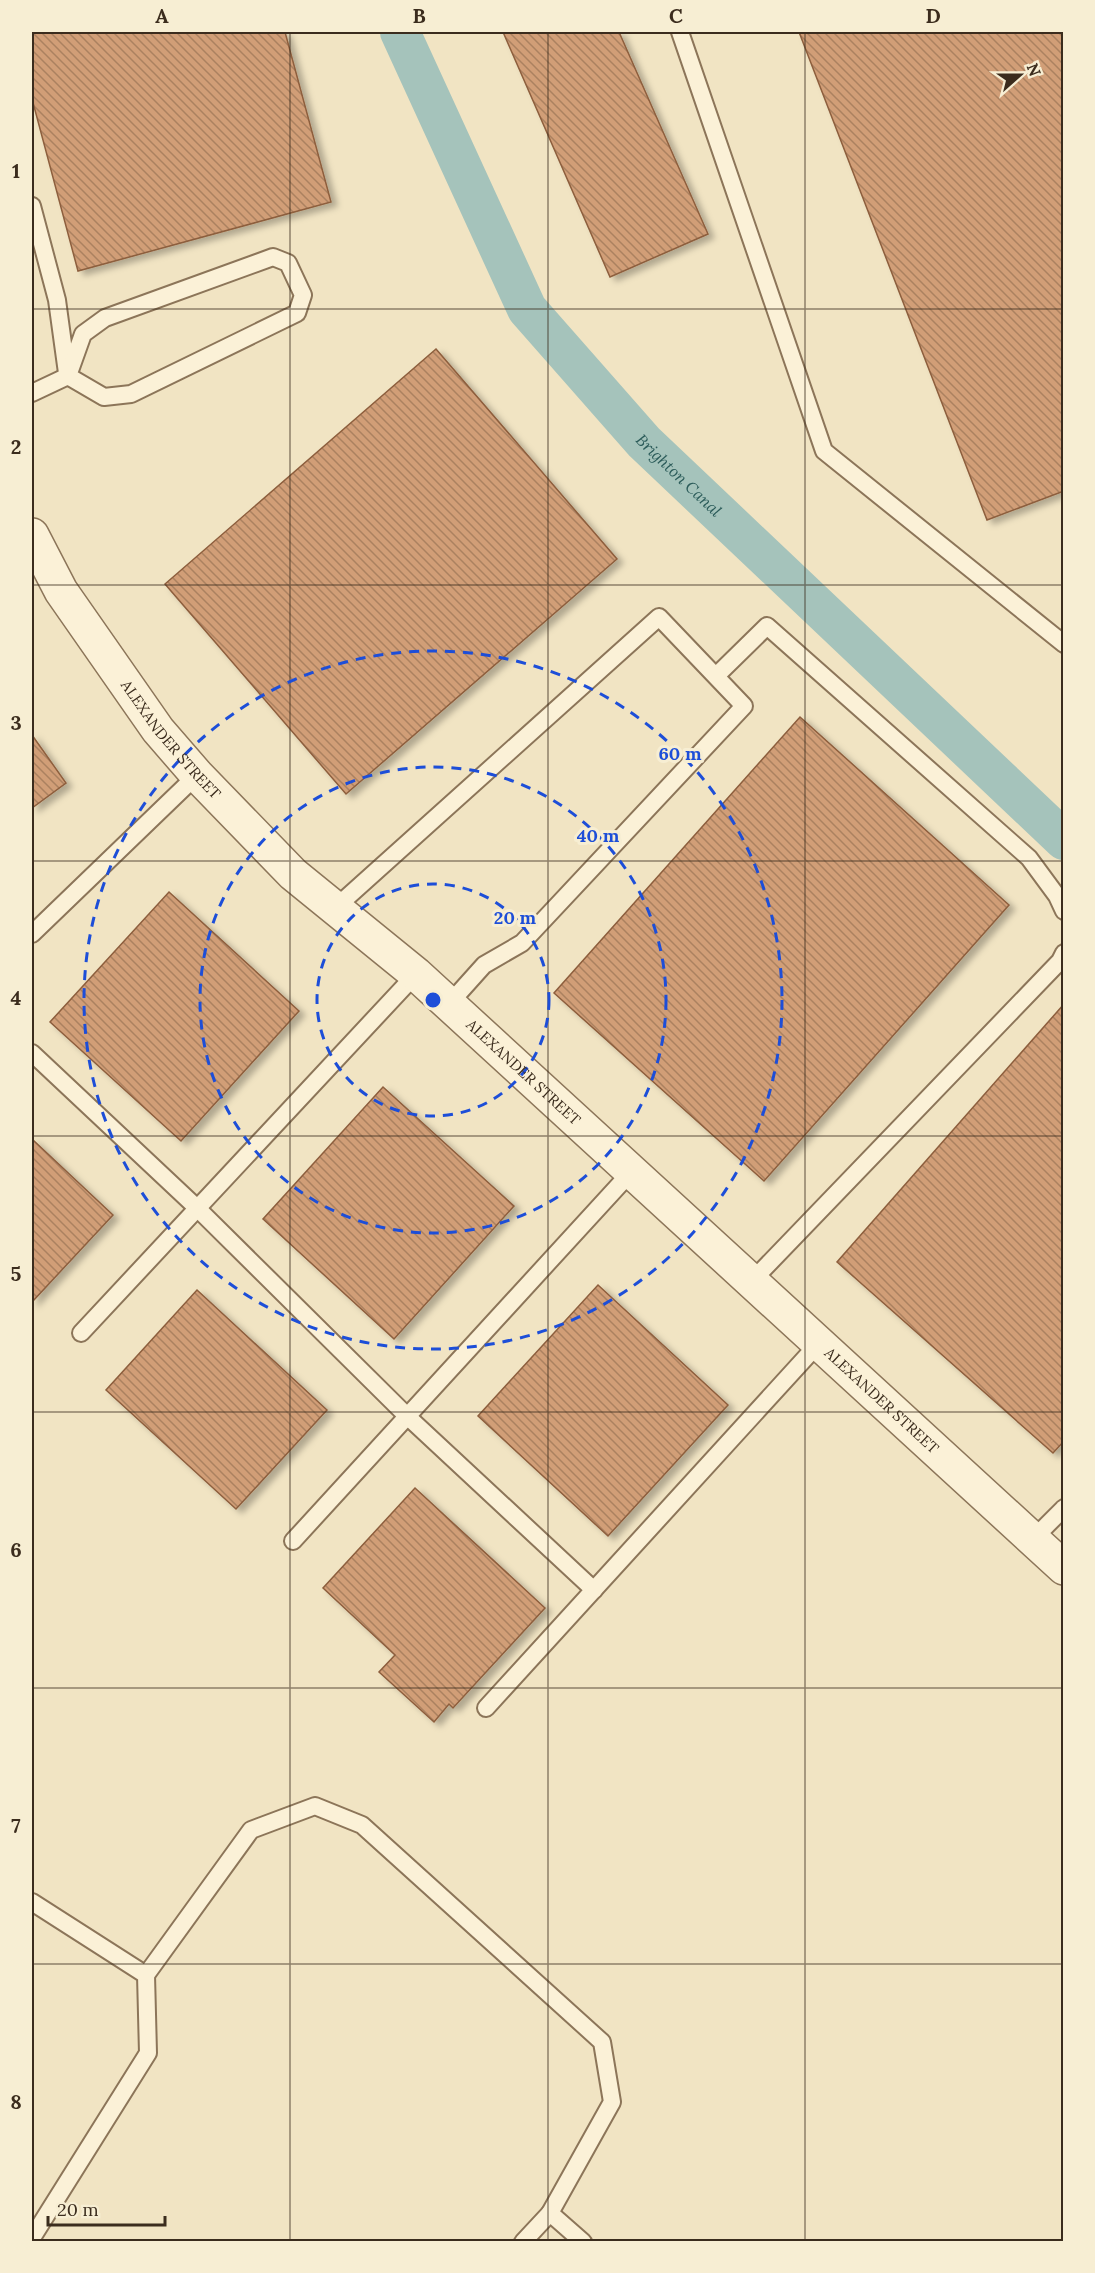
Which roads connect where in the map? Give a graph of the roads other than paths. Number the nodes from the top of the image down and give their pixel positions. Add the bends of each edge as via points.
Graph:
1 (680, 32) edge
2 (32, 206) edge
3 (68, 376) junction
4 (32, 393) edge
5 (32, 535) edge
6 (1064, 644) edge
7 (716, 676) junction
8 (197, 775) junction
9 (334, 909) junction
10 (1064, 912) edge
11 (32, 934) edge
12 (1064, 953) edge
13 (416, 974) junction
14 (449, 1004) junction
15 (32, 1053) edge
16 (632, 1171) junction
17 (196, 1208) junction
18 (751, 1282) junction
19 (81, 1333) dead end
20 (819, 1343) junction
21 (407, 1416) junction
22 (1064, 1508) edge
23 (1033, 1539) junction
24 (293, 1541) dead end
25 (1064, 1568) edge
26 (594, 1590) junction
27 (486, 1708) dead end
28 (32, 1902) edge
29 (146, 1975) junction
30 (550, 2213) junction
31 (32, 2238) edge
32 (523, 2241) edge
33 (583, 2241) edge

1 - 6 lane via 824,451
2 - 3 lane via 57,300
3 - 3 lane via 83,334 105,318 273,257 288,263 303,295 297,313 131,394 104,397
3 - 4 lane
5 - 8 street, ALEXANDER STREET via 61,591 158,730
7 - 9 lane via 659,616
7 - 10 lane via 767,626 1029,858
7 - 14 lane via 744,706 522,943 484,964
8 - 9 street, ALEXANDER STREET via 293,874
8 - 11 lane
9 - 13 street, ALEXANDER STREET
12 - 18 lane
13 - 14 street, ALEXANDER STREET
13 - 17 lane
14 - 16 street, ALEXANDER STREET
15 - 17 lane
16 - 18 street, ALEXANDER STREET
16 - 21 lane
17 - 19 lane
17 - 21 lane
18 - 20 street, ALEXANDER STREET
20 - 23 street, ALEXANDER STREET
20 - 26 lane
21 - 24 lane
21 - 26 lane
22 - 23 lane
23 - 25 street, ALEXANDER STREET
26 - 27 lane
28 - 29 lane
29 - 30 lane via 252,1830 315,1806 362,1825 602,2042 612,2102
29 - 31 lane via 148,2053
30 - 32 lane
30 - 33 lane

